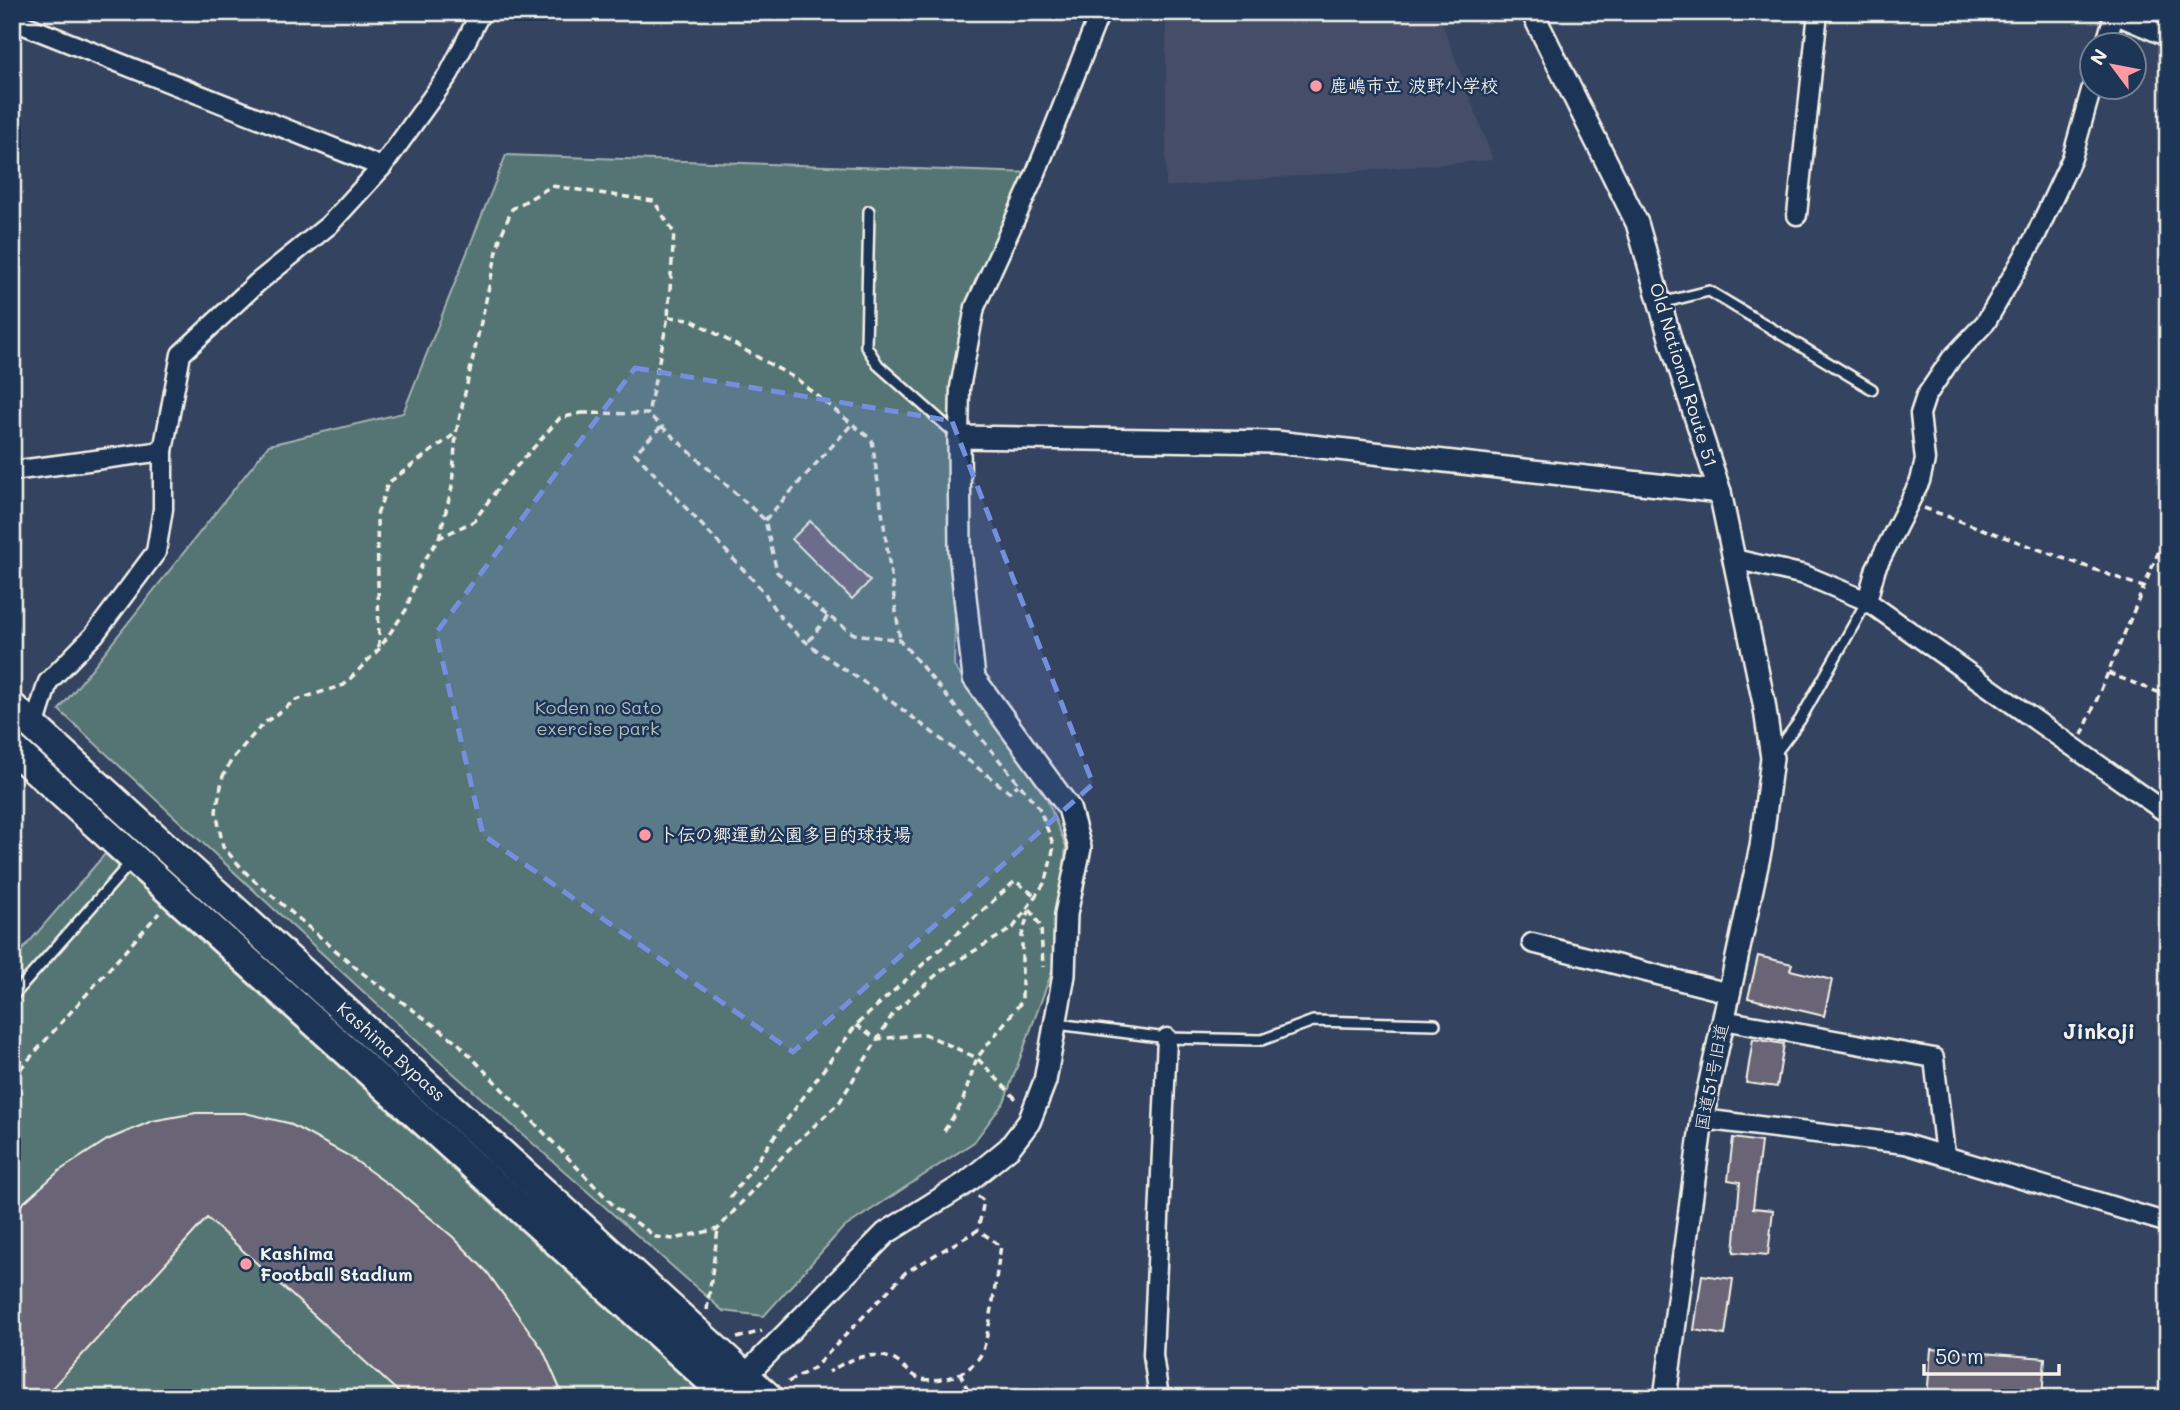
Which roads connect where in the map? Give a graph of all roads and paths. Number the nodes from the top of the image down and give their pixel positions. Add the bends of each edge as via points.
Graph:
1 (481, 12) edge
2 (1100, 12) edge
3 (1532, 12) edge
4 (1818, 12) edge
5 (2112, 13) edge
6 (24, 25) dead end
7 (2108, 32) edge
8 (2168, 37) edge
9 (2088, 102) edge
10 (382, 167) junction
11 (869, 211) dead end
12 (1797, 215) dead end
13 (1660, 304) junction
14 (668, 317) junction
15 (1872, 389) dead end
16 (648, 414) junction
17 (854, 423) junction
18 (661, 427) junction
19 (456, 433) junction
20 (959, 437) junction
21 (163, 451) junction
22 (12, 471) edge
23 (1720, 492) junction
24 (1909, 502) junction
25 (765, 520) junction
26 (2168, 529) edge
27 (439, 538) junction
28 (1734, 559) junction
29 (2144, 587) junction
30 (1867, 601) junction
31 (828, 616) junction
32 (900, 640) junction
33 (809, 641) junction
34 (379, 649) junction
35 (2108, 673) junction
36 (2168, 696) edge
37 (12, 707) edge
38 (34, 727) junction
39 (12, 748) edge
40 (2076, 750) junction
41 (1772, 758) junction
42 (1017, 785) junction
43 (2168, 814) edge
44 (144, 848) junction
45 (1037, 897) junction
46 (1030, 909) junction
47 (159, 913) dead end
48 (1532, 943) dead end
49 (1044, 976) dead end
50 (1729, 993) junction
51 (12, 997) edge
52 (1723, 1020) junction
53 (1056, 1024) junction
54 (1435, 1024) dead end
55 (856, 1025) junction
56 (1167, 1038) junction
57 (877, 1040) junction
58 (977, 1058) junction
59 (12, 1078) edge
60 (1022, 1088) dead end
61 (1018, 1101) junction
62 (1012, 1111) dead end
63 (1702, 1119) junction
64 (944, 1131) dead end
65 (1945, 1155) junction
66 (973, 1193) dead end
67 (730, 1198) dead end
68 (2168, 1223) edge
69 (718, 1229) junction
70 (978, 1230) junction
71 (698, 1308) dead end
72 (763, 1331) dead end
73 (732, 1334) dead end
74 (830, 1372) dead end
75 (960, 1373) junction
76 (778, 1390) edge
77 (732, 1392) edge
78 (971, 1398) edge
79 (1159, 1398) edge
80 (1665, 1398) edge

1 - 10 street via 449,74
2 - 20 street via 1036,173 975,307 960,388
3 - 13 street, Old National Route 51 via 1637,223
4 - 12 street
5 - 7 street
5 - 8 street
6 - 10 street
9 - 24 street via 2072,158 2035,237 1986,322 1951,359 1926,396 1920,414 1925,460
10 - 21 street via 329,225 257,283 181,354
11 - 20 lane via 866,346 878,365
13 - 15 lane via 1709,291
13 - 23 street, Old National Route 51
14 - 16 path
14 - 17 path via 690,320 798,380
14 - 19 path via 674,233 654,201 552,186 531,196 512,209 500,238
16 - 18 path
16 - 27 path via 582,413 560,418 474,521
17 - 25 path
17 - 32 path via 872,440
18 - 25 path
18 - 33 path via 635,453 765,593 774,612
19 - 27 path via 452,487
19 - 34 path via 388,482 377,515
20 - 23 street via 1276,442
20 - 53 street via 960,551 975,678 1069,808 1080,848 1066,914 1064,975
21 - 22 street
21 - 38 street via 163,509 156,552 94,635 48,682
23 - 28 street, Old National Route 51
24 - 29 path
24 - 30 street via 1876,568
25 - 31 path via 777,572
26 - 29 path
27 - 34 path via 422,564 406,610
28 - 30 street via 1805,575
28 - 41 street, Old National Route 51
29 - 35 path
30 - 40 street
30 - 41 lane via 1800,720
31 - 32 path via 854,635
31 - 33 path
32 - 42 path
33 - 42 path via 1009,792
34 - 69 path via 344,685 278,710 232,759 223,776 216,811 223,847 319,937 457,1042 636,1224 656,1237 674,1239
35 - 36 path
35 - 40 path
37 - 38 highway, Kashima Bypass
38 - 44 highway, Kashima Bypass
39 - 44 highway, Kashima Bypass
40 - 43 street
41 - 50 street, 国道51号旧道 via 1761,847
42 - 45 path via 1039,808 1054,846
44 - 51 lane
44 - 77 highway, Kashima Bypass
45 - 46 path
45 - 55 path via 1015,881
46 - 49 path via 1041,926
46 - 57 path via 1013,928 942,970 894,1012
46 - 58 path via 1022,935 1022,1001
47 - 59 path
48 - 50 street
50 - 52 street, 国道51号旧道
52 - 63 street, 国道51号旧道
52 - 65 street via 1934,1058
53 - 56 lane
53 - 77 street via 1045,1081 1030,1122 1009,1148 966,1183 886,1233
54 - 56 lane via 1313,1021 1262,1041
55 - 57 path
55 - 67 path
56 - 79 street via 1153,1355
57 - 58 path via 925,1034
57 - 69 path via 839,1103 789,1149
58 - 61 path
58 - 64 path via 962,1103
60 - 61 path
61 - 62 path
63 - 65 street via 1905,1144
63 - 80 street, 国道51号旧道
65 - 68 street
66 - 70 path via 984,1201
69 - 71 path via 707,1315
70 - 75 path via 1000,1246 984,1350
70 - 76 path via 906,1272 814,1368
72 - 73 path via 739,1340
74 - 75 path via 850,1358 869,1357 890,1358 920,1378
75 - 78 path
76 - 77 highway, Kashima Bypass

